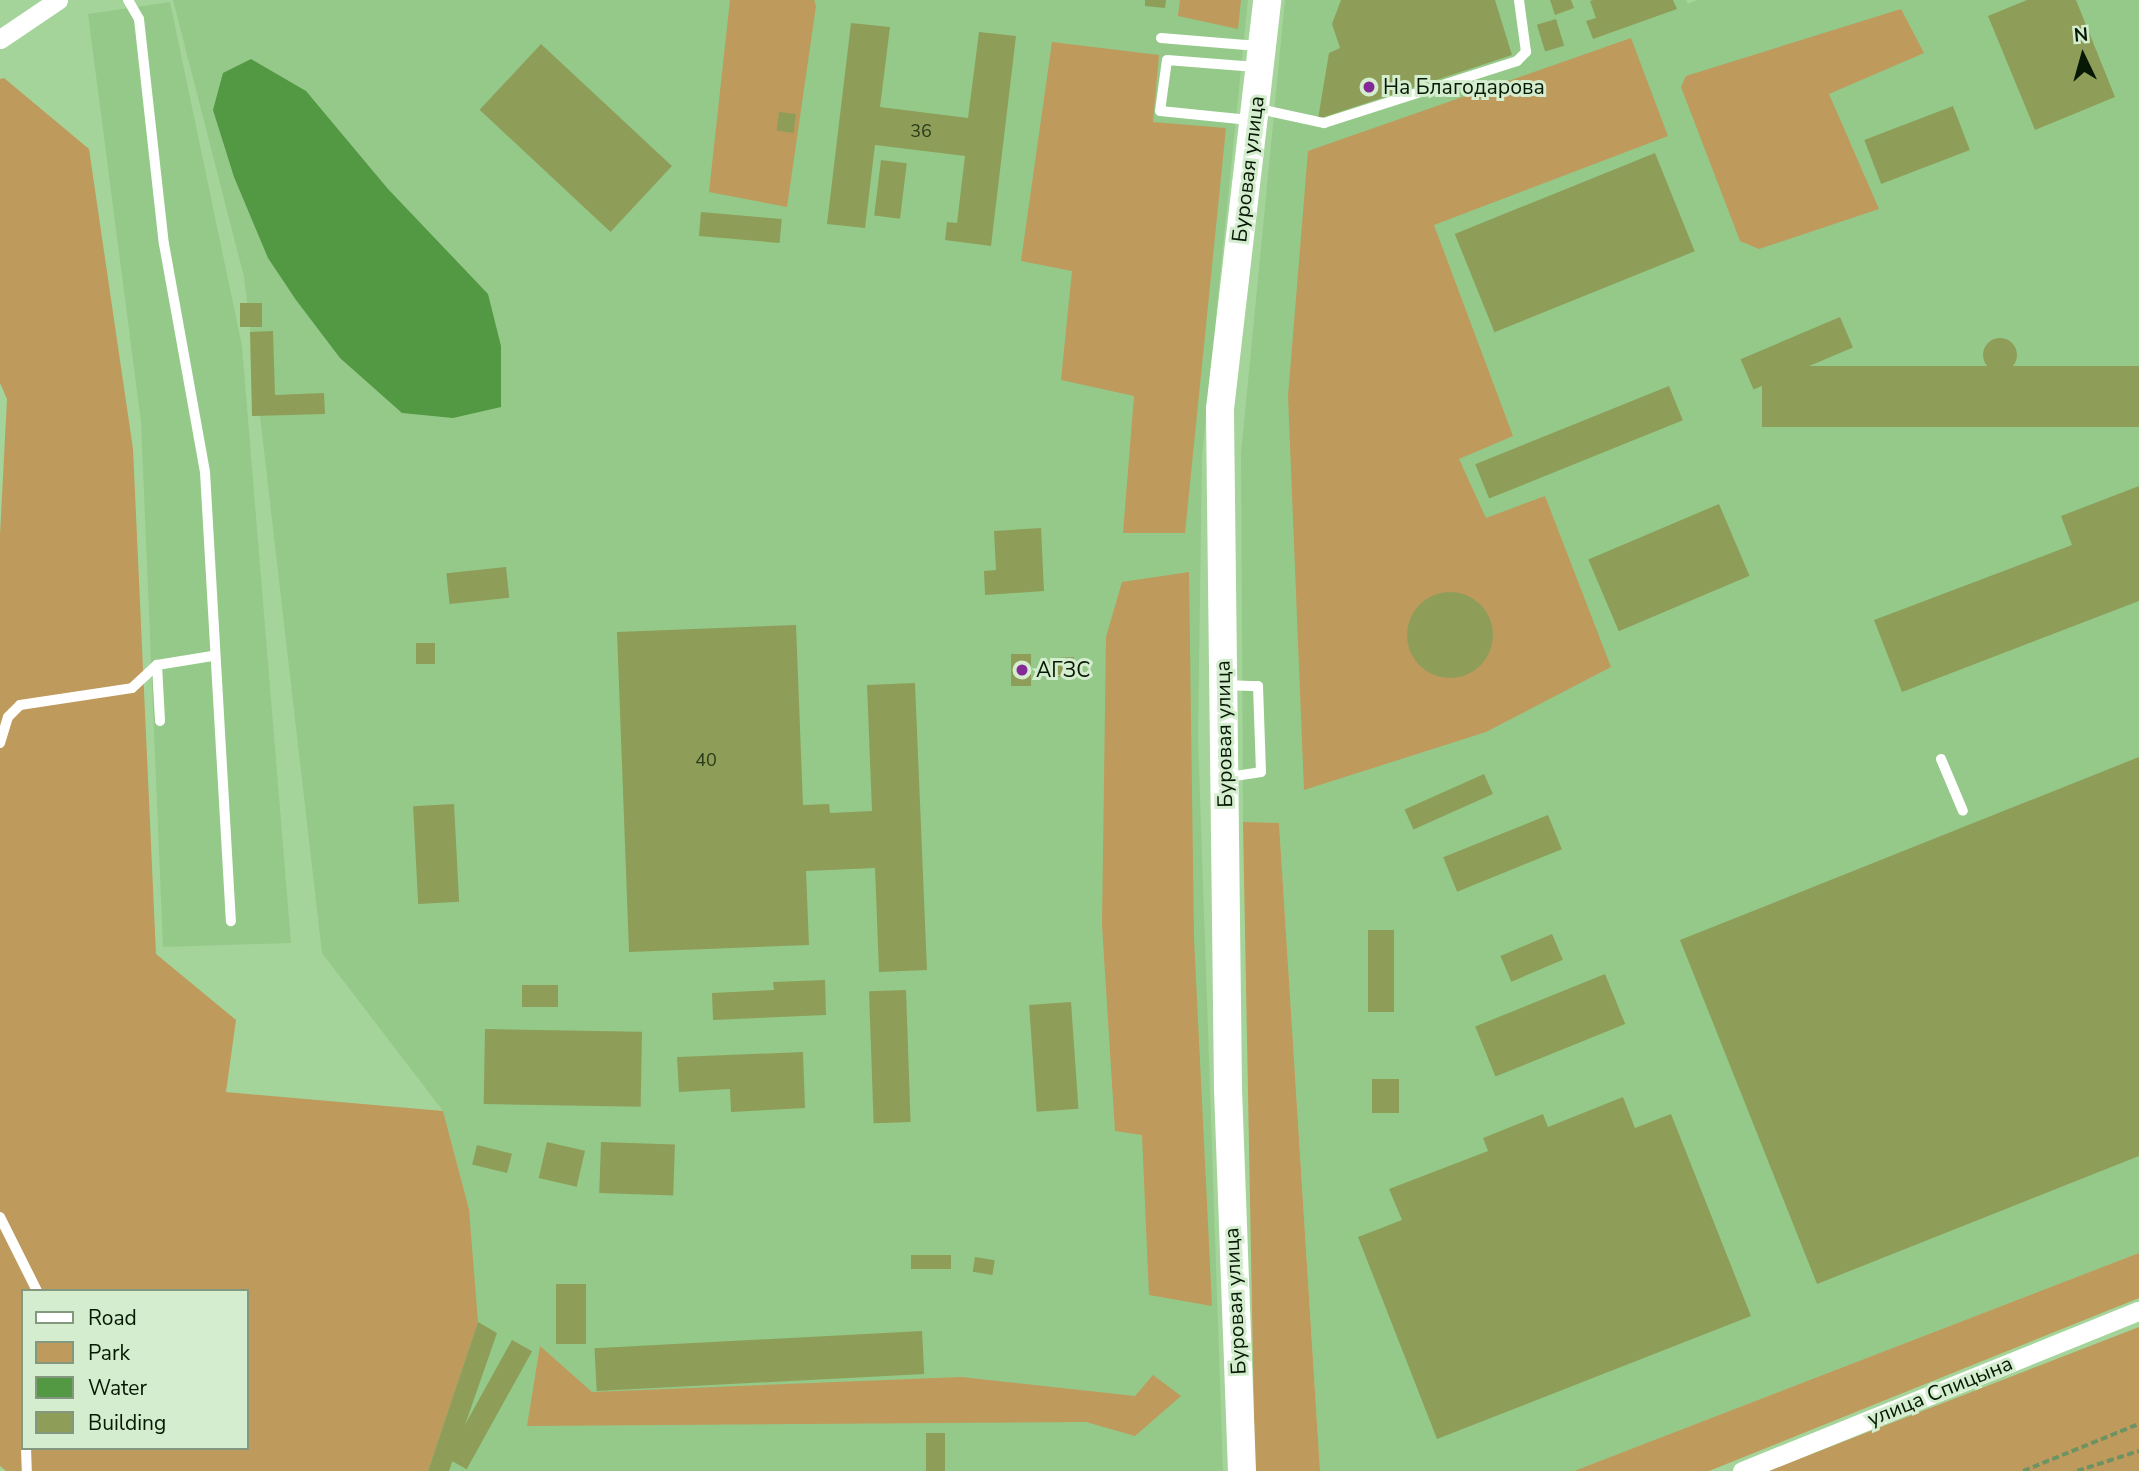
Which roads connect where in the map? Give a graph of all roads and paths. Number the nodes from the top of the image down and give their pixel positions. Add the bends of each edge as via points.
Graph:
1 (58, 0) edge
2 (128, 0) edge
3 (1267, 0) edge
4 (1519, 0) edge
5 (1161, 38) dead end
6 (0, 39) edge
7 (1261, 57) junction
8 (1254, 114) junction
9 (212, 656) junction
10 (158, 666) junction
11 (160, 721) dead end
12 (0, 743) edge
13 (1941, 759) dead end
14 (1964, 811) dead end
15 (231, 921) dead end
16 (0, 1217) edge
17 (36, 1289) edge
18 (2139, 1311) edge
19 (2139, 1424) edge
20 (26, 1450) edge
21 (2139, 1451) edge
22 (27, 1471) edge
23 (1242, 1471) edge
24 (1742, 1471) edge
25 (2022, 1471) edge
26 (2077, 1471) edge

1 - 6 street
2 - 9 lane via 139,19 164,244 205,472
3 - 7 main road, Буровая улица
4 - 8 lane via 1526,52 1517,61 1324,123
5 - 7 lane
7 - 8 main road, Буровая улица
7 - 8 lane via 1167,60 1160,110
8 - 23 main road, Буровая улица via 1220,409 1230,1200
9 - 10 lane
9 - 15 lane
10 - 11 lane
10 - 12 lane via 132,688 20,705 8,717
13 - 14 lane
16 - 17 lane
18 - 24 street, улица Спицына
19 - 25 path
20 - 22 lane
21 - 26 path

